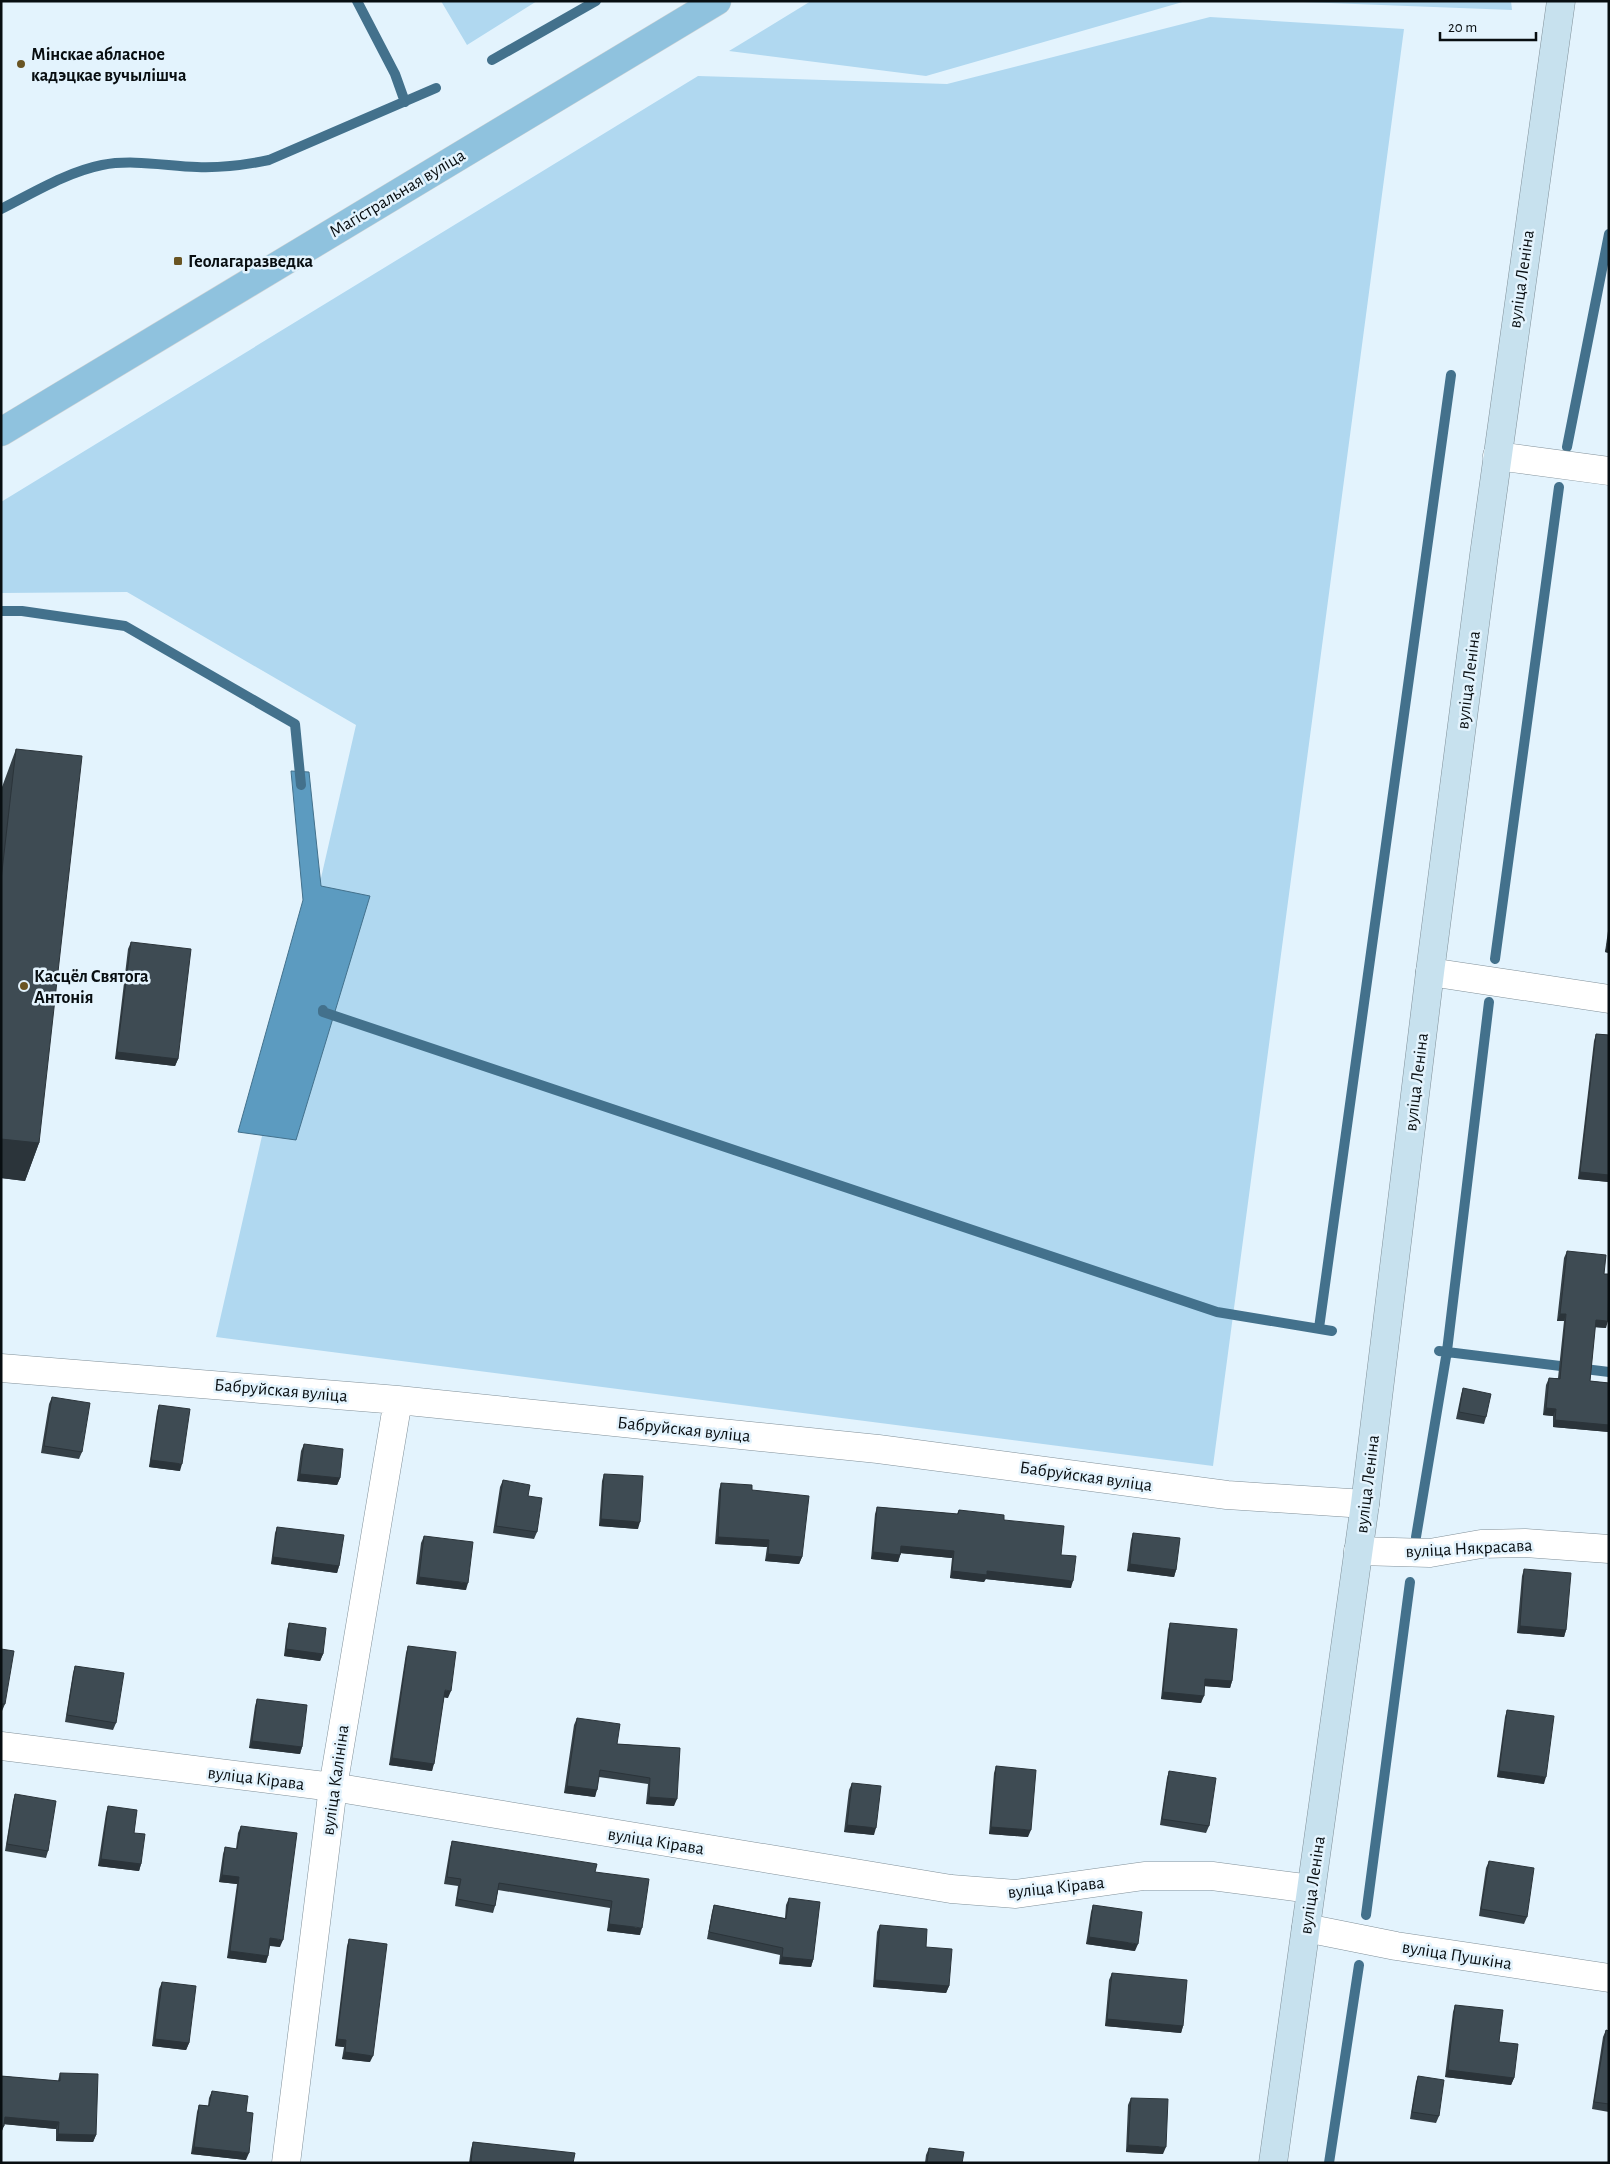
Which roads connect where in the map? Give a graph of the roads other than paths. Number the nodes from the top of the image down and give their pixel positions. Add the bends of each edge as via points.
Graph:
1 (717, 1) edge
2 (1561, 1) edge
3 (1, 432) edge
4 (1497, 456) junction
5 (1609, 471) edge
6 (1430, 972) junction
7 (1609, 999) edge
8 (1, 1368) edge
9 (398, 1400) junction
10 (1365, 1504) junction
11 (1609, 1549) edge
12 (1358, 1551) junction
13 (1, 1746) edge
14 (333, 1788) junction
15 (1311, 1889) junction
16 (1306, 1928) junction
17 (1609, 1978) edge
18 (286, 2163) edge
19 (1273, 2163) edge

1 - 3 main road, Магістральная вуліца
2 - 4 main road, вуліца Леніна
4 - 5 street
4 - 6 main road, вуліца Леніна
6 - 7 street
6 - 10 main road, вуліца Леніна
8 - 9 street, Бабруйская вуліца
9 - 10 street, Бабруйская вуліца via 878,1449 1227,1495
9 - 14 street, вуліца Калініна
10 - 12 main road, вуліца Леніна
11 - 12 street, вуліца Някрасава via 1525,1542 1481,1544 1430,1553
12 - 15 main road, вуліца Леніна
13 - 14 street, вуліца Кірава
14 - 15 street, вуліца Кірава via 951,1889 1016,1894 1144,1876 1202,1876
14 - 18 street, вуліца Калініна
15 - 16 main road, вуліца Леніна
16 - 17 street, вуліца Пушкіна via 1396,1946
16 - 19 main road, вуліца Леніна

